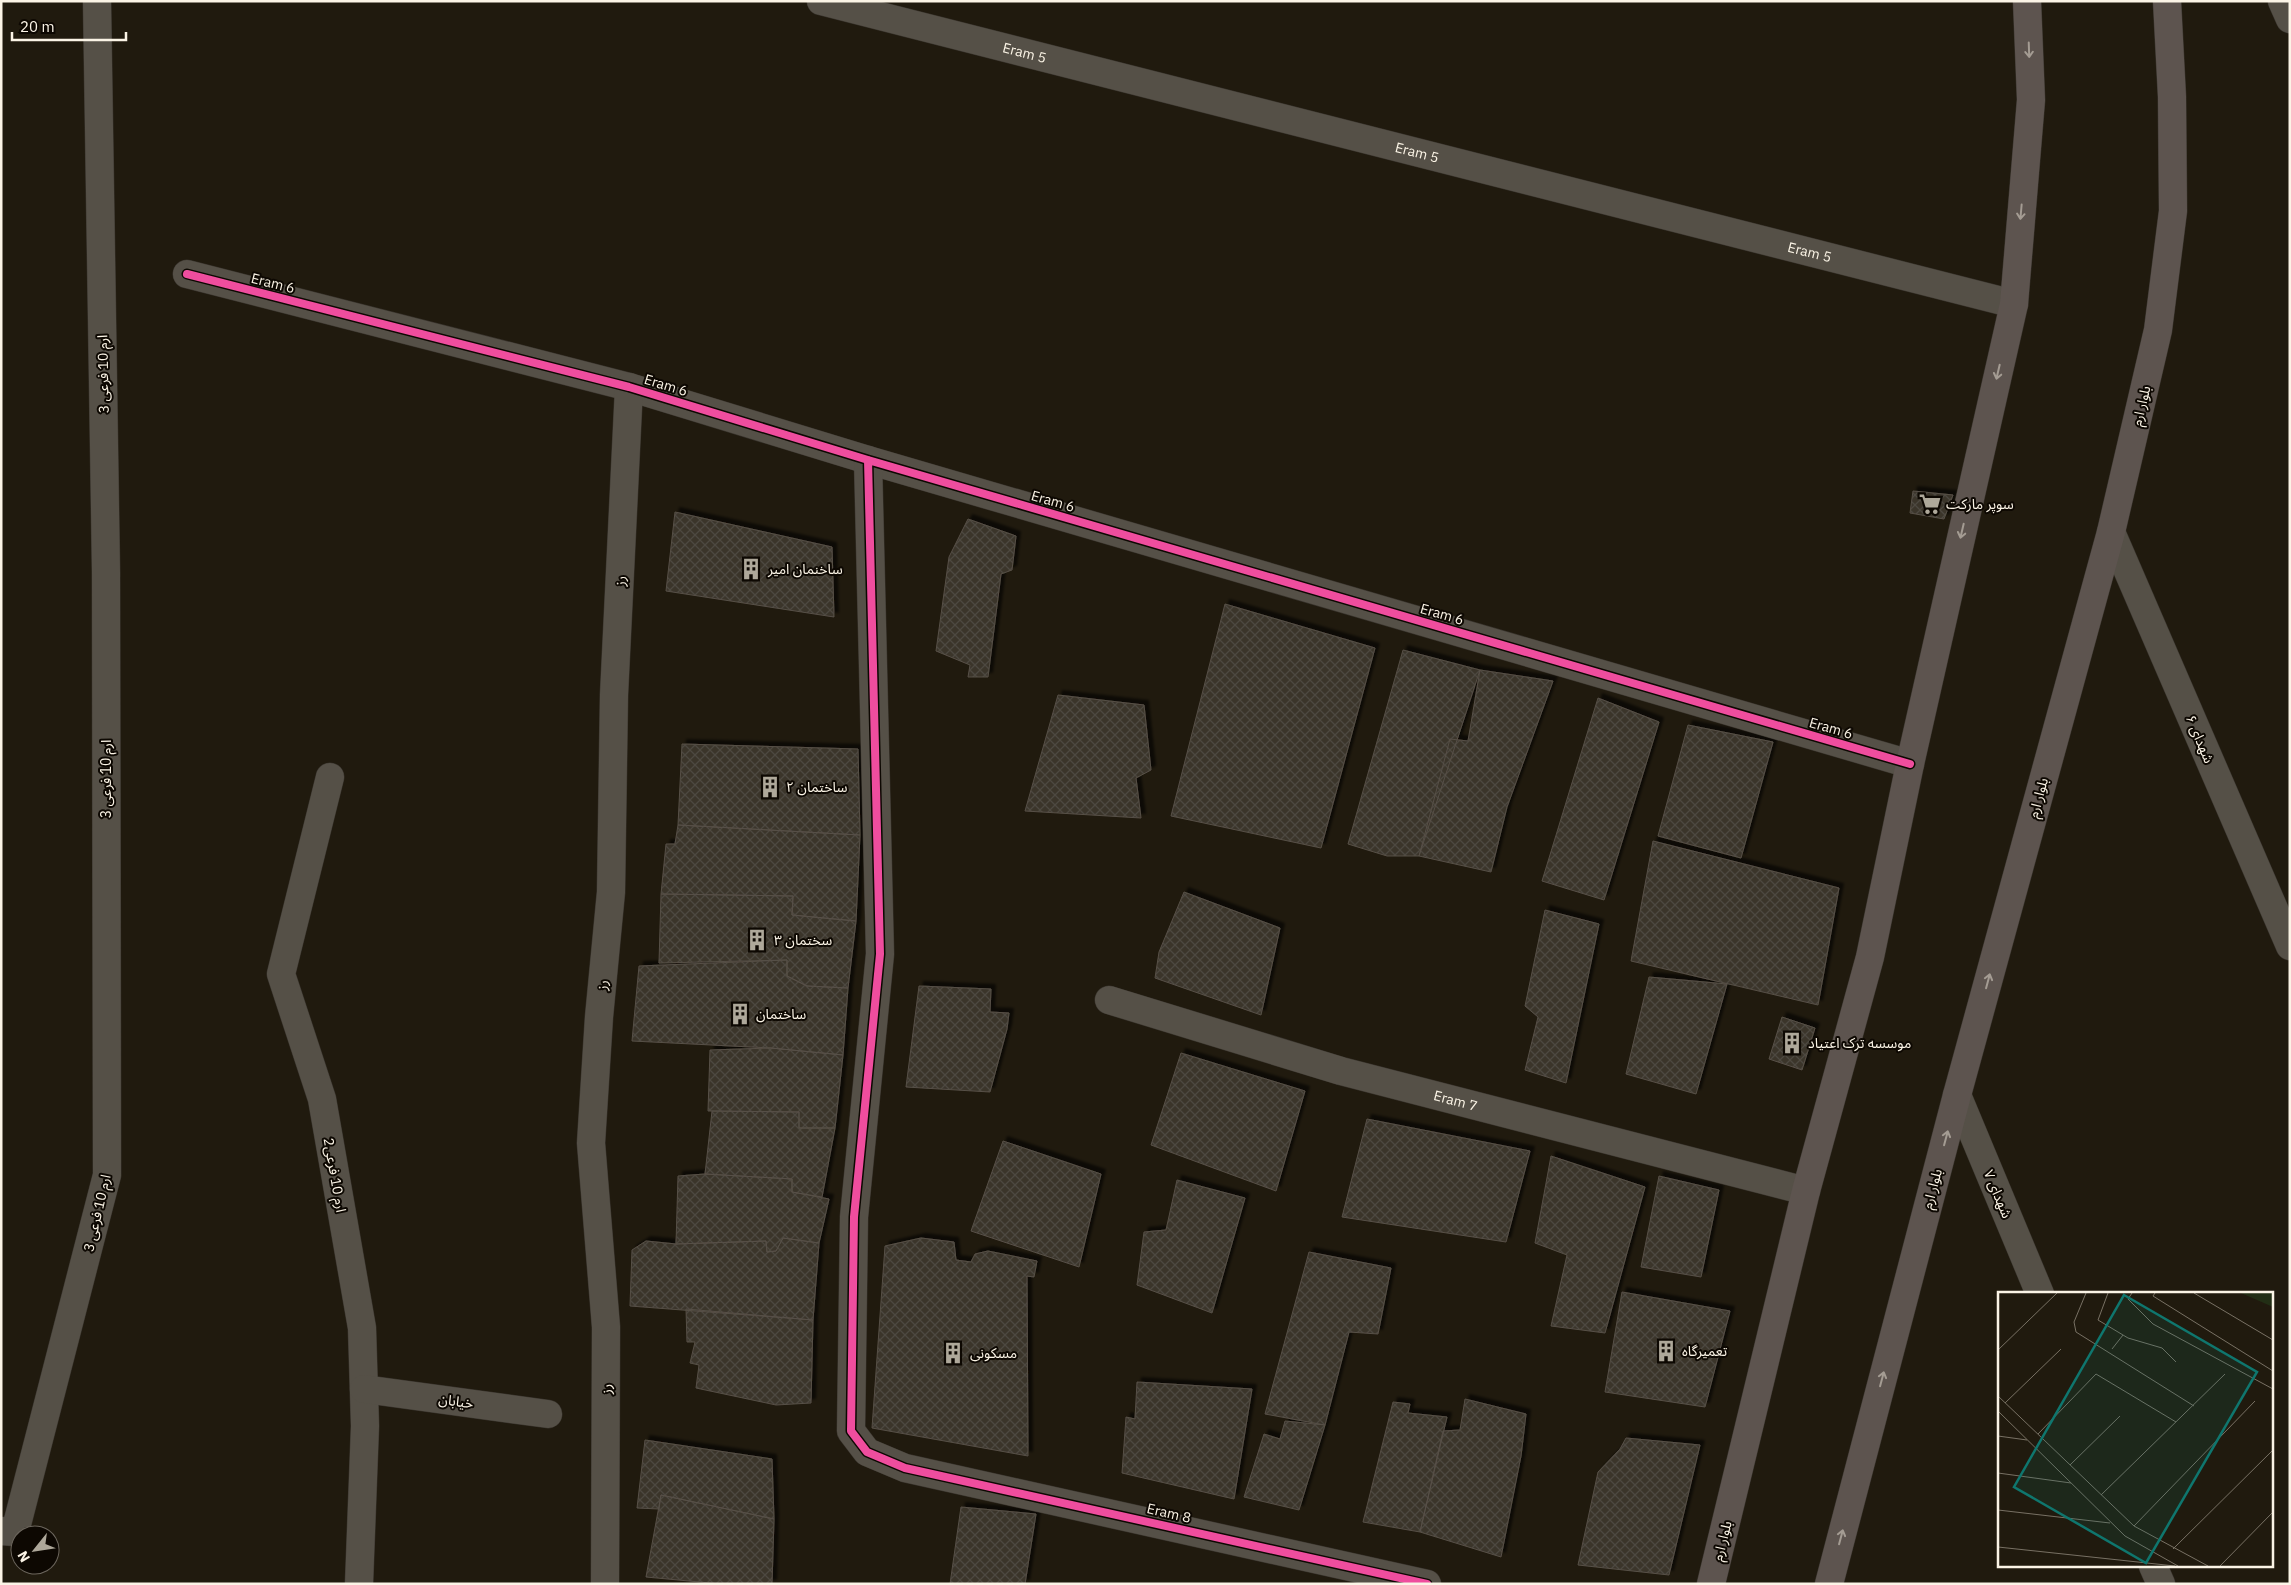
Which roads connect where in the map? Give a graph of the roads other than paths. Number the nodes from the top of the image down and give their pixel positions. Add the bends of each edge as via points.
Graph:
1 (97, 1) edge
2 (821, 1) edge
3 (2027, 1) edge
4 (2167, 1) edge
5 (2282, 1) edge
6 (2290, 19) edge
7 (187, 274) dead end
8 (2014, 304) junction
9 (629, 386) junction
10 (868, 460) junction
11 (2111, 532) junction
12 (1910, 764) junction
13 (330, 777) dead end
14 (2290, 946) edge
15 (1109, 1000) dead end
16 (1957, 1095) junction
17 (1806, 1191) junction
18 (2039, 1292) edge
19 (364, 1389) junction
20 (548, 1414) dead end
21 (1, 1531) edge
22 (2154, 1568) edge
23 (359, 1584) edge
24 (604, 1584) edge
25 (1428, 1584) edge
26 (1711, 1584) edge
27 (1829, 1584) edge
28 (2160, 1584) edge

1 - 21 street, ارم 10 فرعی 3 via 106,572 107,1175 15,1532
2 - 8 street, Eram 5
3 -> 8 main road, بلوار ارم via 2031,100
4 - 11 main road, بلوار ارم via 2173,211 2158,330
5 - 6 street
7 - 9 street, Eram 6
8 -> 12 main road, بلوار ارم
9 - 10 street, Eram 6
9 - 24 street, رز via 614,695 611,892 598,1017 591,1143 606,1327
10 - 12 street, Eram 6
10 - 25 street, Eram 8 via 880,954 854,1217 851,1431 867,1452 905,1468
11 - 14 street, شهدای ۶
16 -> 11 main road, بلوار ارم
12 - 17 main road, بلوار ارم via 1870,957
13 - 19 street, ارم 10 فرعی2 via 281,974 322,1100 362,1328
15 - 17 street, Eram 7 via 1341,1071
16 - 18 street, شهدای ۷
27 -> 16 main road, بلوار ارم
17 - 26 main road, بلوار ارم
19 - 20 street, خیابان
19 - 23 street, ارم 10 فرعی2
22 - 28 street

